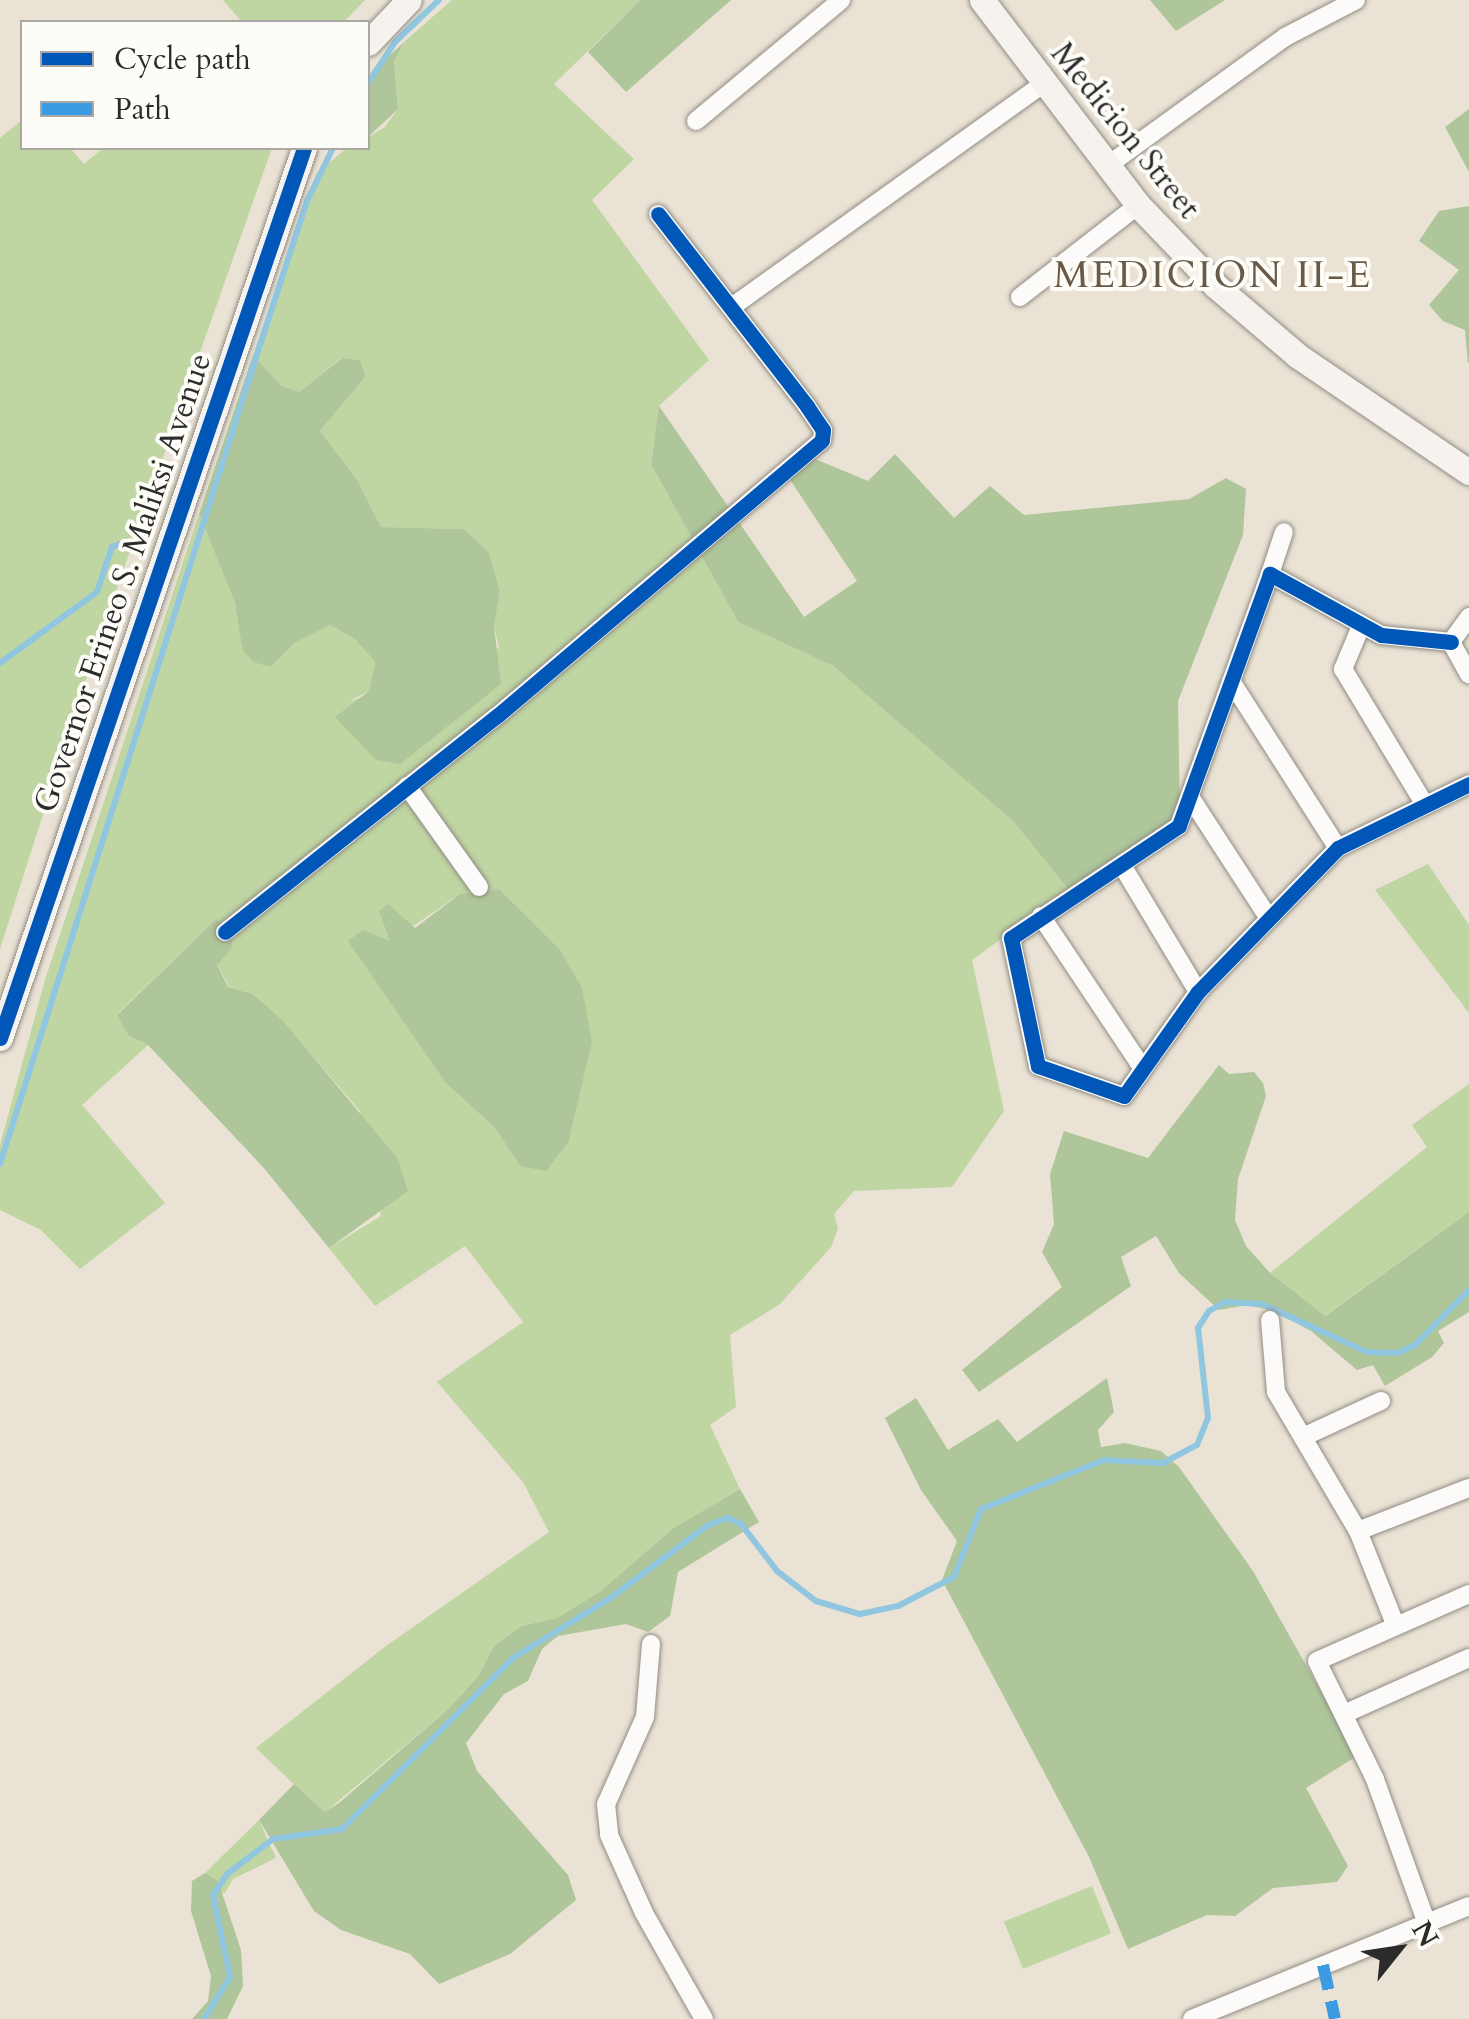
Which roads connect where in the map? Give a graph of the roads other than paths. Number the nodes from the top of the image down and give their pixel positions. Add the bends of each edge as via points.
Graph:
1 (409, 0) edge
2 (841, 0) edge
3 (1356, 0) edge
4 (989, 3) edge
5 (370, 41) edge
6 (1044, 84) junction
7 (696, 121) dead end
8 (303, 150) edge
9 (1107, 166) junction
10 (1138, 204) junction
11 (658, 214) dead end
12 (1020, 297) dead end
13 (733, 306) junction
14 (1469, 472) edge
15 (1284, 532) dead end
16 (1270, 574) junction
17 (1469, 617) edge
18 (1361, 626) junction
19 (1451, 642) junction
20 (1469, 674) edge
21 (1230, 681) junction
22 (1469, 784) edge
23 (407, 786) junction
24 (1192, 800) junction
25 (1425, 805) junction
26 (1338, 848) junction
27 (1123, 868) junction
28 (480, 887) dead end
29 (1041, 916) junction
30 (1268, 918) junction
31 (224, 932) dead end
32 (1198, 992) junction
33 (0, 1038) edge
34 (1143, 1070) junction
35 (1270, 1320) dead end
36 (1381, 1401) dead end
37 (1303, 1437) junction
38 (1469, 1488) edge
39 (1358, 1531) junction
40 (1469, 1594) edge
41 (1396, 1624) junction
42 (651, 1644) dead end
43 (1469, 1658) edge
44 (1344, 1714) junction
45 (1469, 1906) edge
46 (1426, 1922) junction
47 (704, 2019) edge
48 (1192, 2019) edge

1 - 5 main road
2 - 7 street
3 - 9 street via 1285,37
4 - 6 main road, Medicion Street
6 - 9 main road, Medicion Street
6 - 13 street
8 - 33 main road, Governor Erineo S. Maliksi Avenue
9 - 10 main road, Medicion Street
10 - 12 street
10 - 14 main road, Medicion Street via 1255,322
11 - 13 street
13 - 23 street via 823,430 822,440
15 - 16 street
16 - 18 street
16 - 21 street
17 - 19 street
18 - 19 street via 1413,643
18 - 25 street via 1342,670
19 - 20 street
21 - 24 street
21 - 26 street
22 - 25 street
23 - 28 street
23 - 31 street
24 - 27 street via 1179,826
24 - 30 street
25 - 26 street
26 - 30 street
27 - 29 street
27 - 32 street
29 - 34 street
29 - 34 street via 1010,938 1038,1066 1124,1096
30 - 32 street
32 - 34 street
35 - 37 street via 1276,1392
36 - 37 street
37 - 39 street
38 - 39 street
39 - 41 street
40 - 41 street
41 - 44 street via 1318,1661
42 - 47 street via 645,1716 606,1804 609,1835
43 - 44 street
44 - 46 street
45 - 46 street
46 - 48 street

